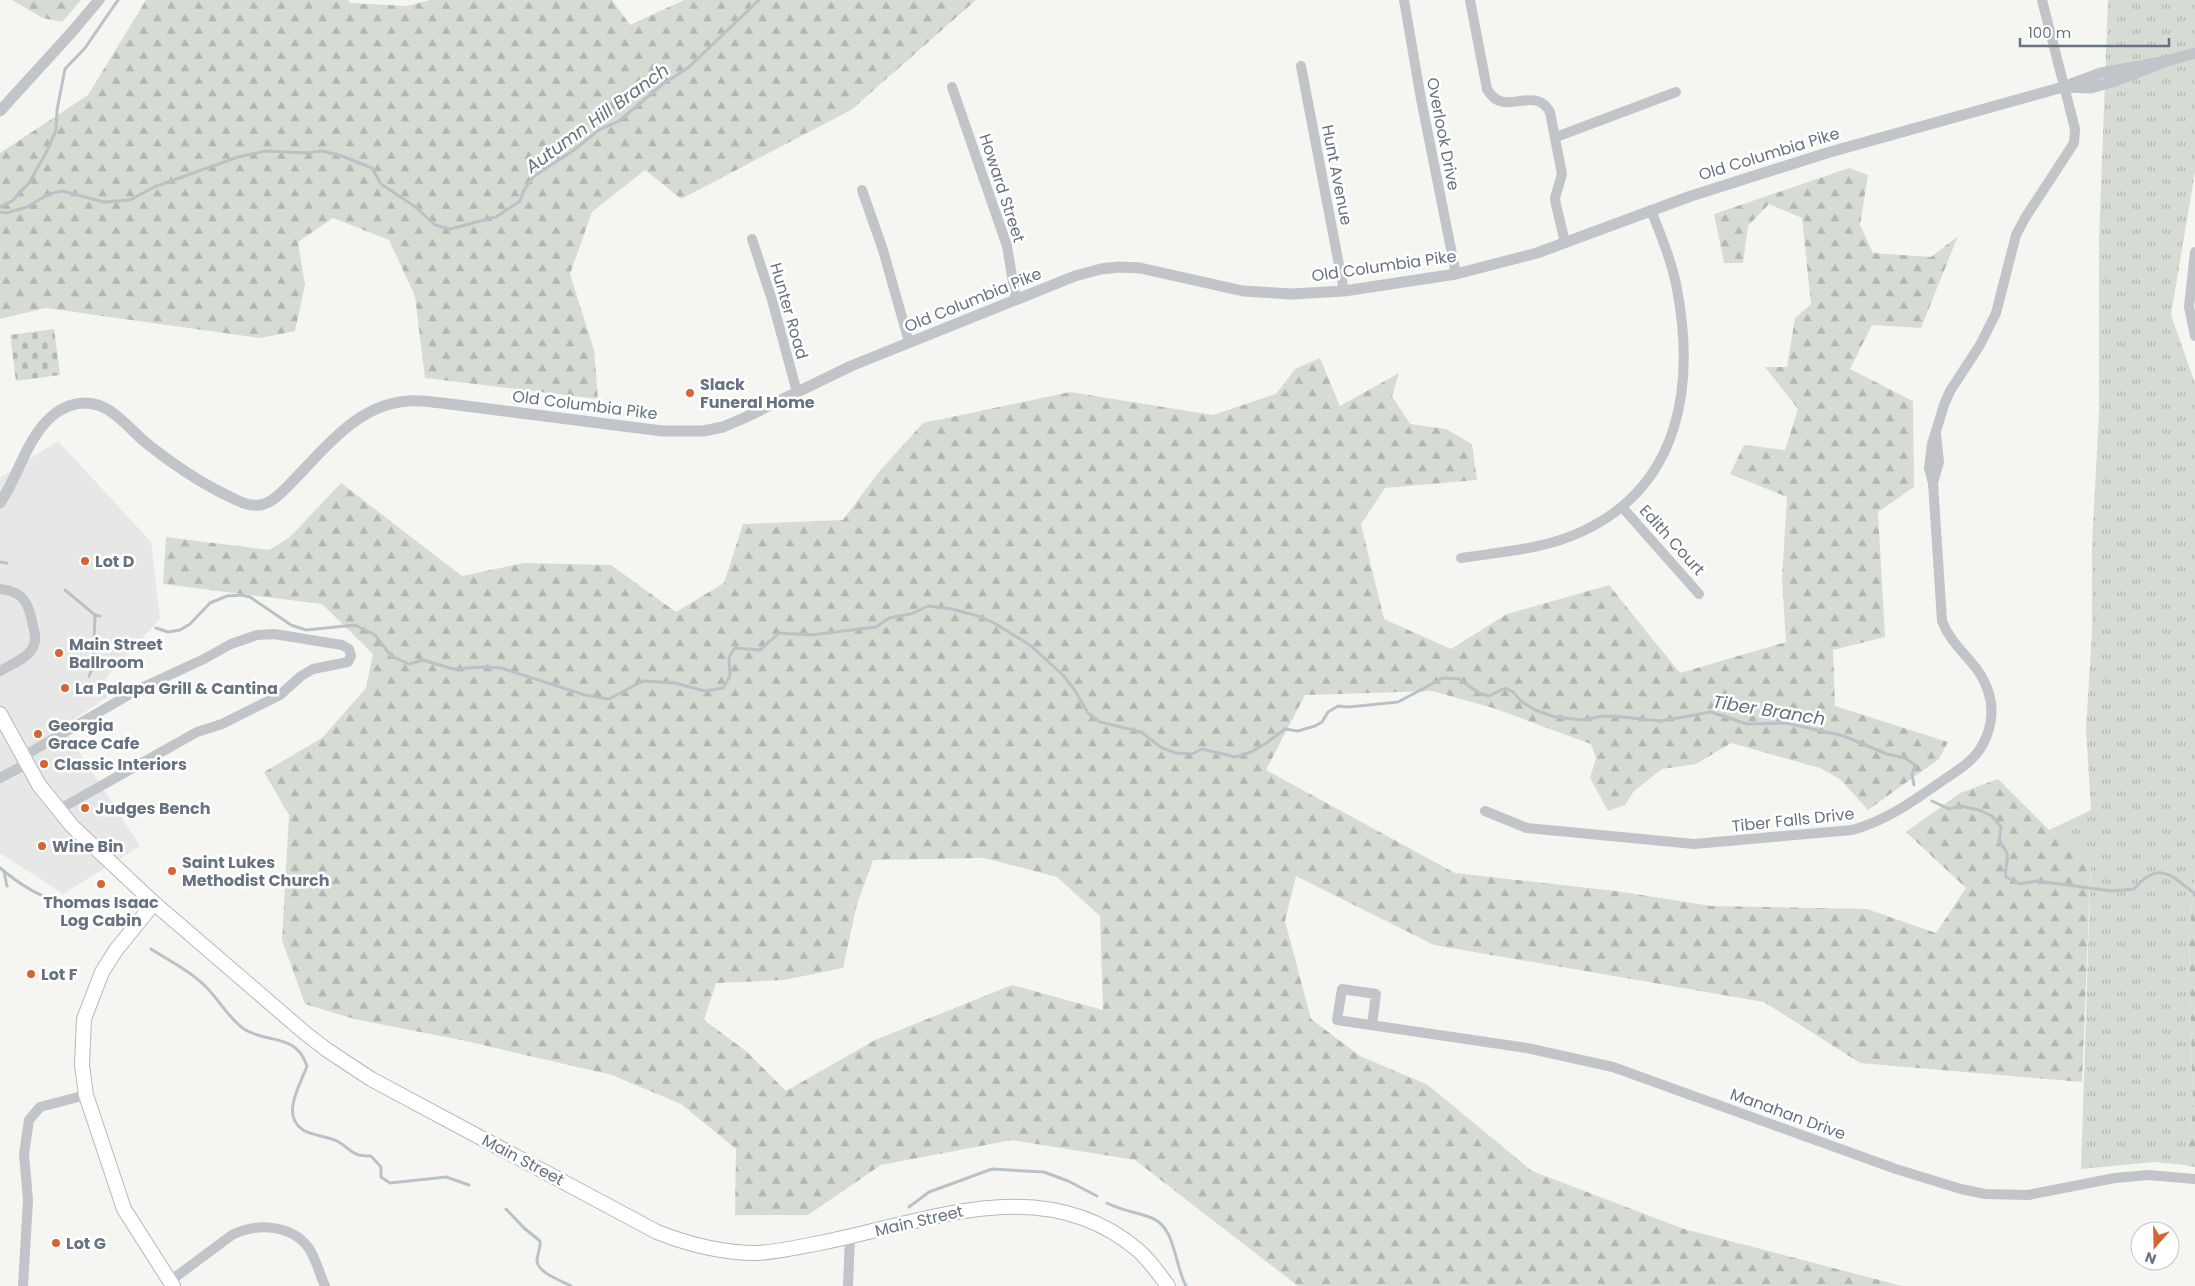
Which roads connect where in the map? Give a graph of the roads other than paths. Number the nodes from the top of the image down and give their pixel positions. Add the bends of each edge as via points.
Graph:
1 (99, 0) edge
2 (1404, 0) edge
3 (1470, 0) edge
4 (2042, 0) edge
5 (2195, 53) edge
6 (1301, 66) dead end
7 (952, 87) dead end
8 (2064, 87) junction
9 (1676, 92) dead end
10 (0, 111) edge
11 (1556, 137) junction
12 (862, 190) dead end
13 (1651, 210) junction
14 (752, 239) dead end
15 (1565, 242) junction
16 (2195, 252) edge
17 (1456, 274) junction
18 (1344, 291) junction
19 (1016, 300) junction
20 (2195, 336) edge
21 (909, 342) junction
22 (797, 392) junction
23 (0, 503) edge
24 (1622, 507) junction
25 (1461, 558) dead end
26 (0, 589) edge
27 (1699, 594) dead end
28 (0, 671) edge
29 (0, 714) edge
30 (24, 760) junction
31 (0, 778) edge
32 (58, 810) junction
33 (1485, 811) dead end
34 (154, 903) junction
35 (1372, 1025) junction
36 (86, 1095) junction
37 (2195, 1179) edge
38 (850, 1237) junction
39 (171, 1284) edge
40 (23, 1286) edge
41 (325, 1286) edge
42 (848, 1286) edge
43 (1168, 1286) edge

1 - 10 street
2 - 17 street, Overlook Drive
3 - 11 street via 1490,95 1509,104 1527,100 1541,103 1550,112
4 - 8 street, Tiber Falls Drive
5 - 8 street, Old Columbia Pike via 2101,73
6 - 18 street, Hunt Avenue
7 - 19 street, Howard Street via 1006,246
8 - 13 street, Old Columbia Pike via 1830,152
8 - 33 street, Tiber Falls Drive via 2075,130 2074,143 2016,235 1993,321 1950,391 1928,460 1934,483 1942,622 1952,642 1981,673 1991,703 1991,720 1979,750 1962,767 1897,812 1852,830 1694,844 1527,828
9 - 11 street
11 - 15 street via 1562,174 1555,198
12 - 21 street
13 - 15 street, Old Columbia Pike
13 - 24 street via 1677,290 1684,378 1676,424 1668,445 1656,467
14 - 22 street, Hunter Road
15 - 17 street, Old Columbia Pike via 1512,261
16 - 20 street via 2189,307
17 - 18 street, Old Columbia Pike
18 - 19 street, Old Columbia Pike via 1316,294 1243,291 1140,268 1119,267 1075,276
19 - 21 street, Old Columbia Pike
21 - 22 street, Old Columbia Pike
22 - 23 street, Old Columbia Pike via 724,426 684,432 442,403 392,403 377,408 345,428 281,492 261,505 252,505 220,492 169,460 99,406 74,404 58,411 40,428
24 - 25 street via 1583,531 1562,539
24 - 27 street, Edith Court
26 - 28 street via 22,596 30,607 36,639 29,653
29 - 30 main road, Main Street
30 - 31 street
30 - 32 main road, Main Street
30 - 32 street via 137,690 231,644 257,635 274,634 342,645 349,649 348,662 313,669 280,695 222,724 197,732
32 - 34 main road, Main Street
34 - 36 main road via 116,950 92,993 82,1040
34 - 38 main road, Main Street via 305,1034 349,1065 657,1232 707,1249 758,1253
35 - 35 street, Manahan Drive via 1376,994 1342,989 1337,1020
35 - 37 street, Manahan Drive via 1527,1048 1613,1067 1905,1172 1985,1194 2028,1195 2148,1175
36 - 39 main road via 124,1208
36 - 40 street via 40,1107 29,1120 24,1154 28,1200
38 - 42 street
38 - 43 main road, Main Street via 965,1210 990,1206 1032,1206 1071,1215 1111,1233 1140,1253
39 - 41 street via 232,1235 244,1229 267,1227 286,1231 308,1247

